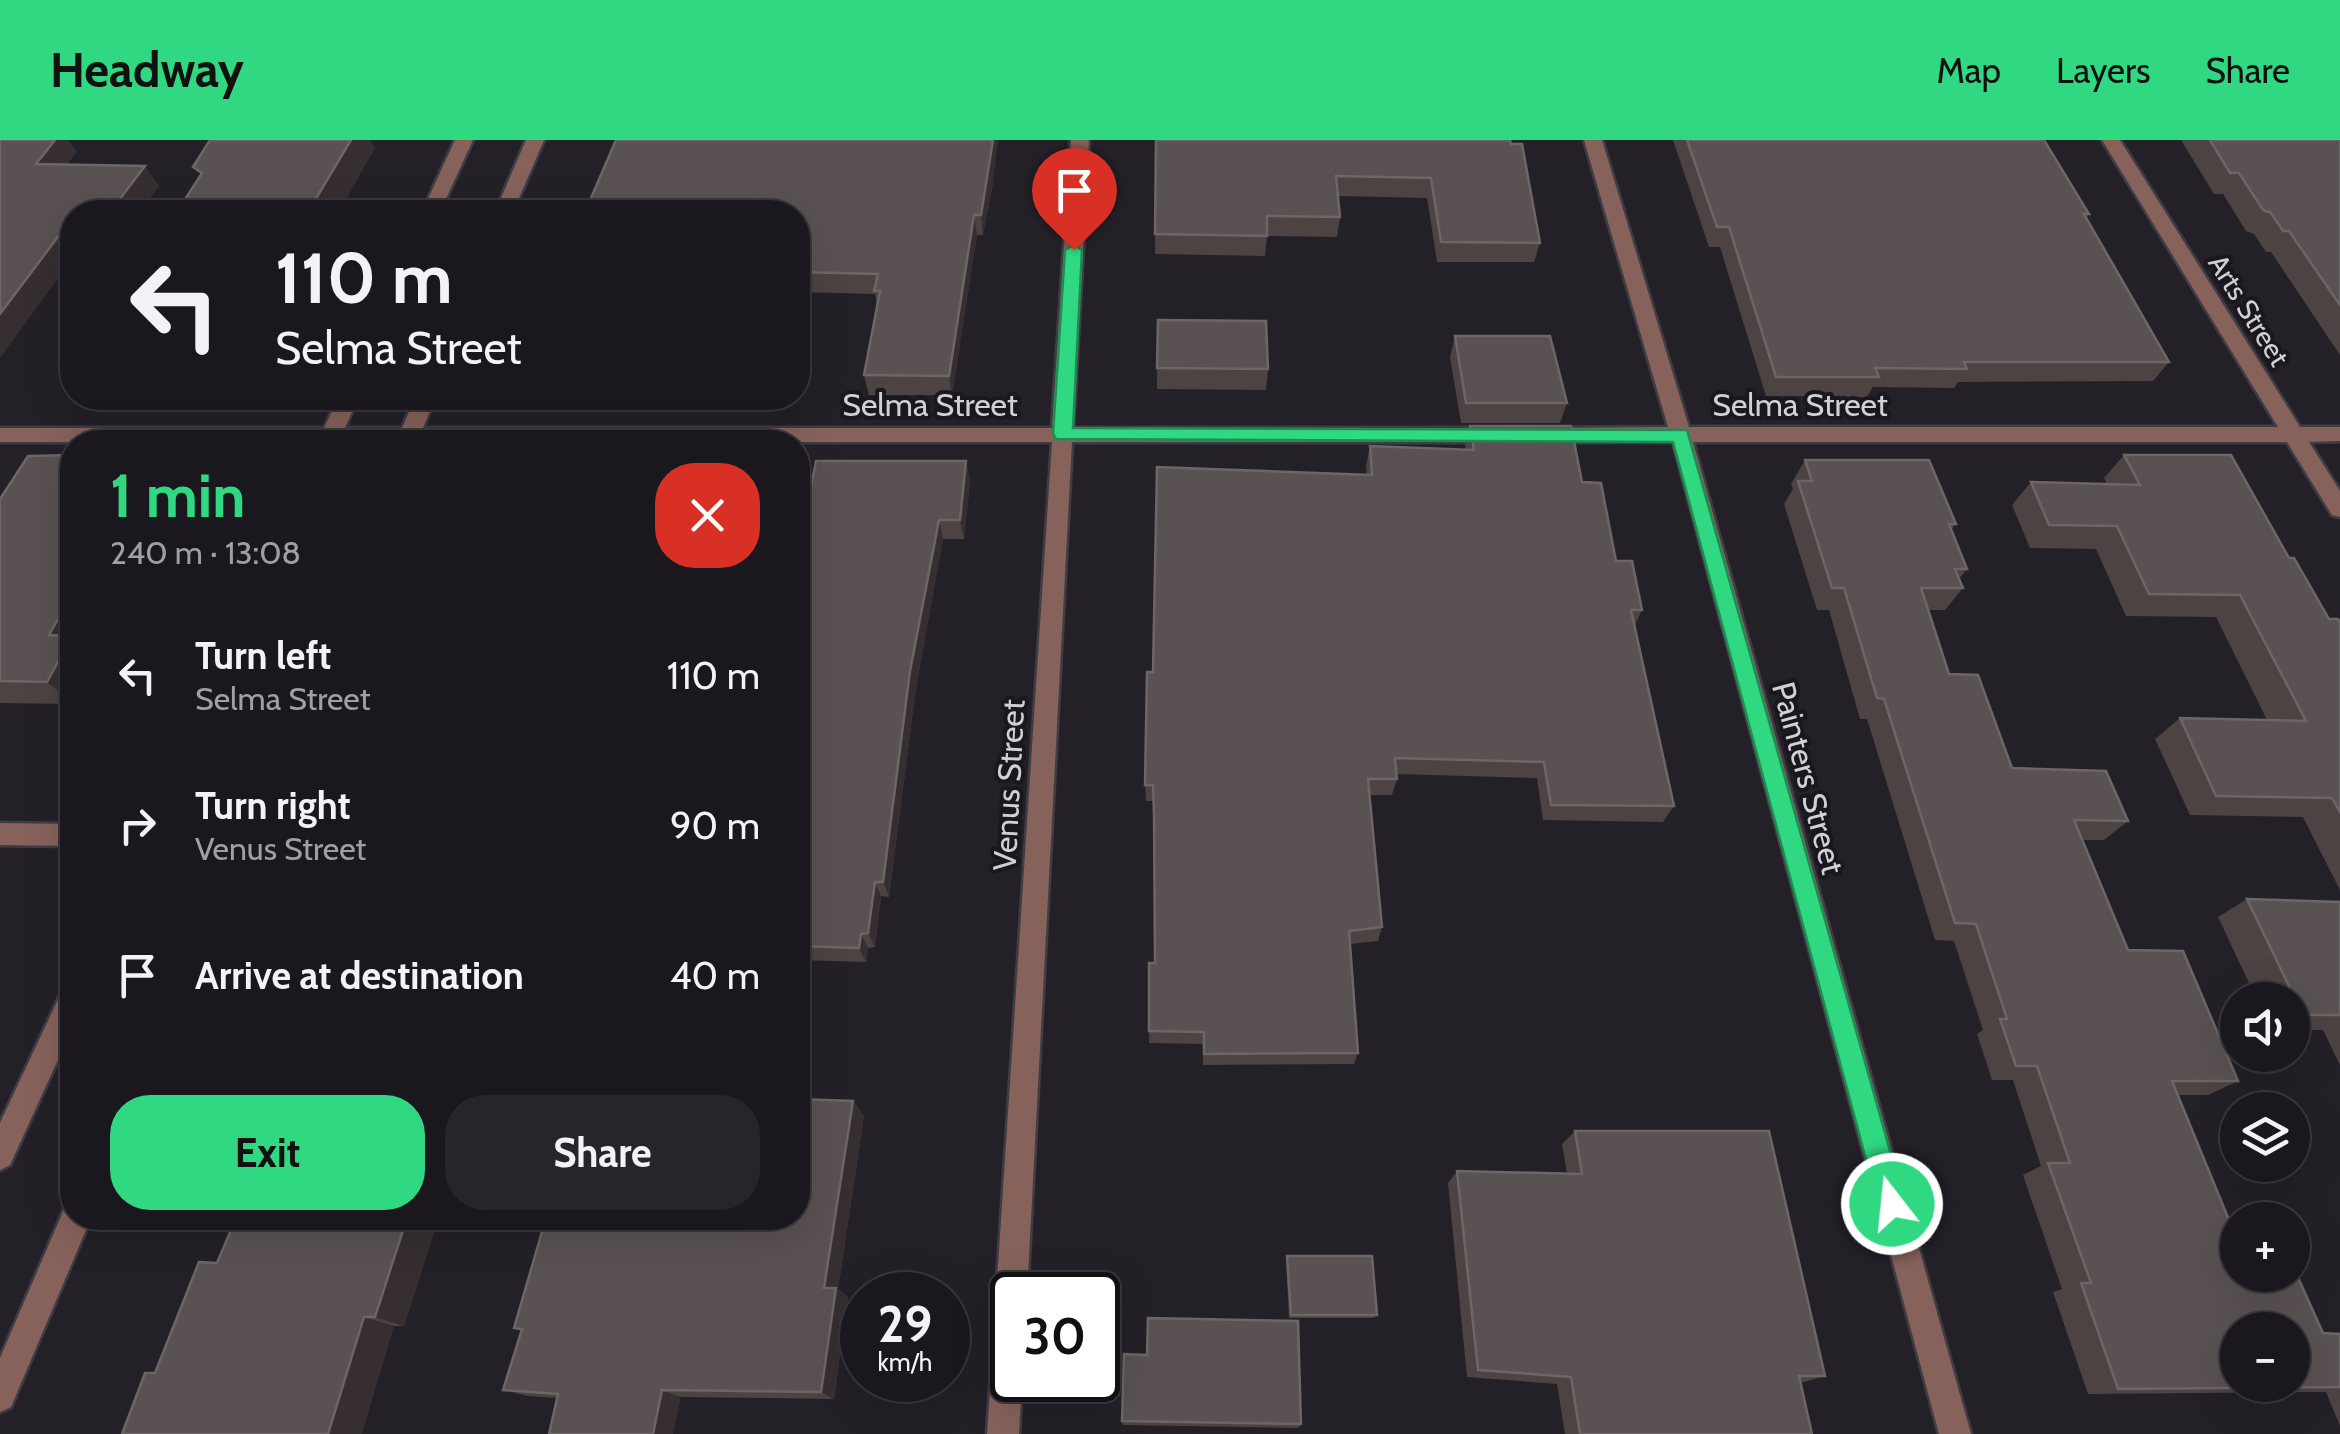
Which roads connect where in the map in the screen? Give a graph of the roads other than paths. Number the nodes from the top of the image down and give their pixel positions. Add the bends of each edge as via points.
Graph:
1 (464, 140) edge
2 (535, 140) edge
3 (1080, 140) edge
4 (1593, 140) edge
5 (2111, 140) edge
6 (437, 200) edge
7 (509, 200) edge
8 (1063, 434) junction
9 (2294, 434) junction
10 (2340, 434) edge
11 (0, 435) edge
12 (1680, 435) junction
13 (60, 436) edge
14 (810, 436) edge
15 (2340, 509) edge
16 (0, 834) edge
17 (60, 835) edge
18 (60, 1026) edge
19 (0, 1156) edge
20 (71, 1230) edge
21 (0, 1396) edge
22 (1003, 1434) edge
23 (1955, 1434) edge

1 - 6 street
2 - 7 street
3 - 8 street, Venus Street
4 - 12 street, Painters Street
5 - 9 street, Arts Street
8 - 12 street, Selma Street
8 - 14 street, Selma Street
8 - 22 street, Venus Street
9 - 10 street, Selma Street
9 - 12 street, Selma Street
9 - 15 street, Arts Street
11 - 13 street, Selma Street
12 - 23 street, Painters Street
16 - 17 street
18 - 19 street
20 - 21 street

